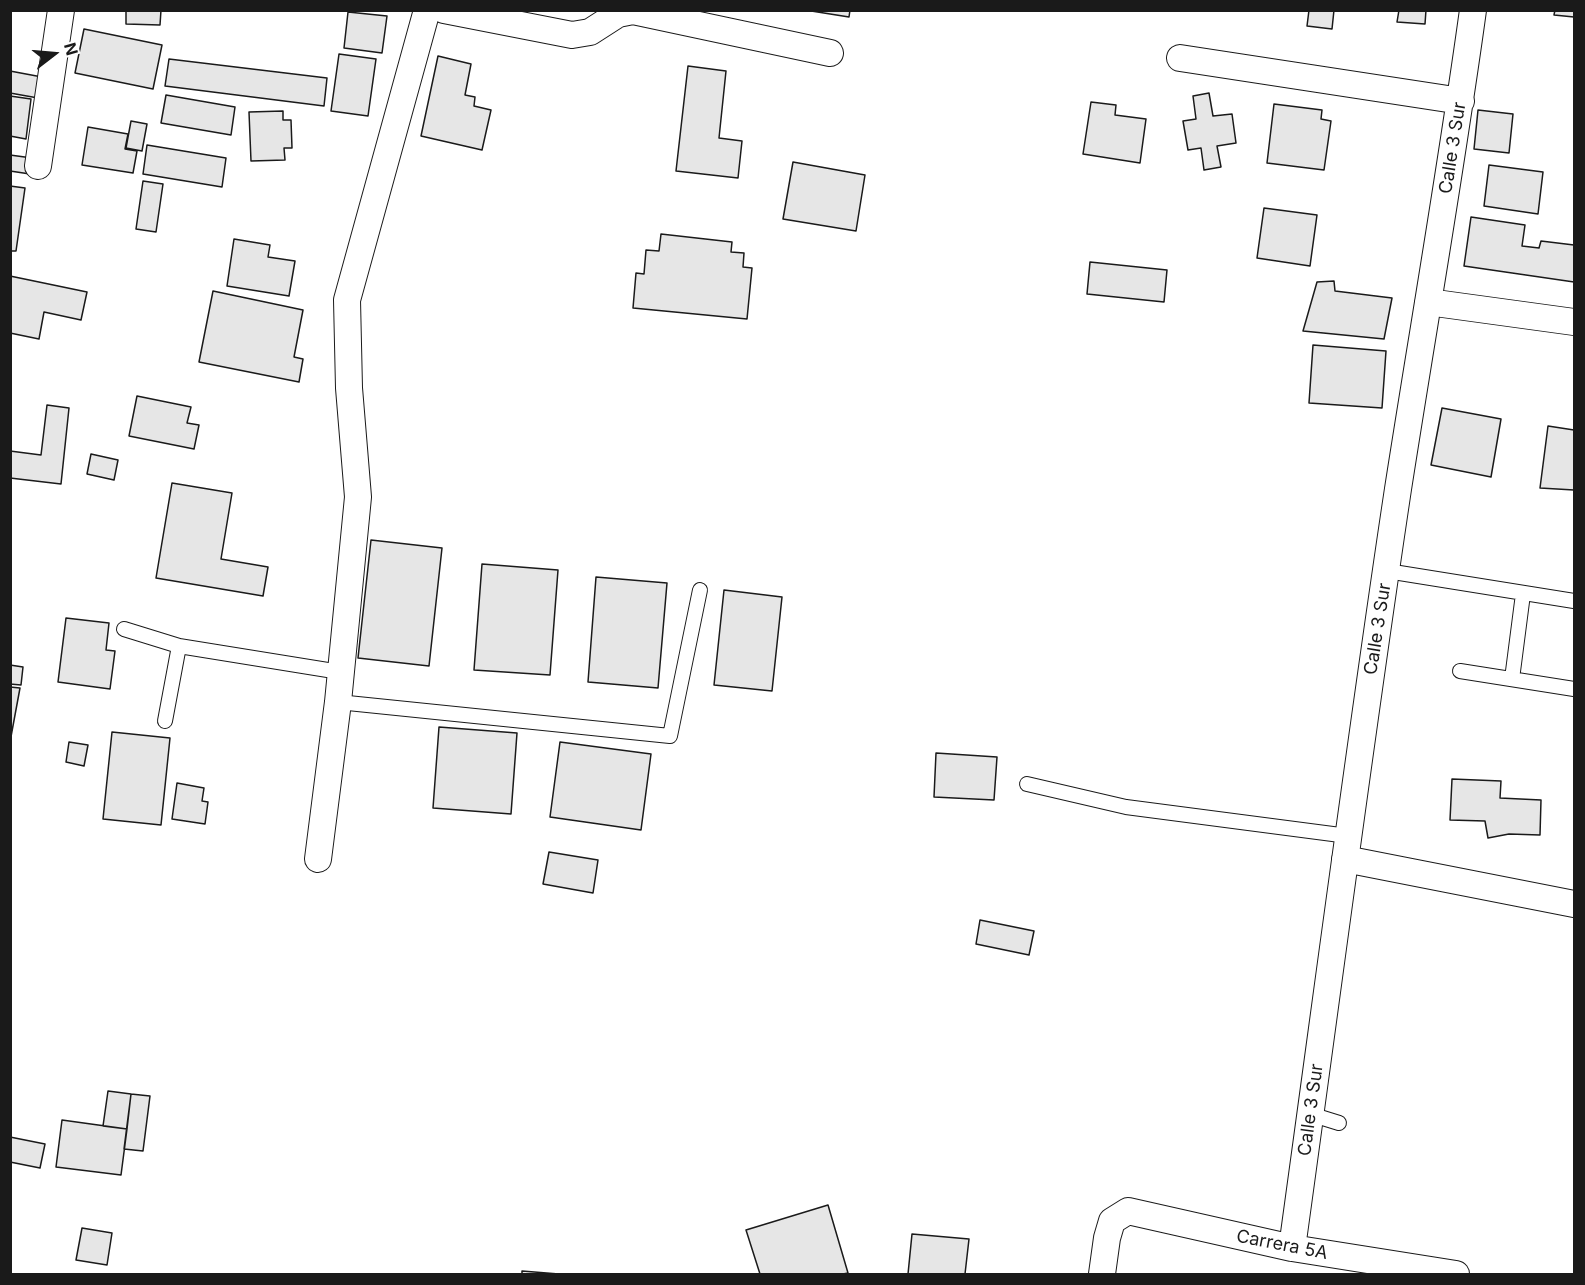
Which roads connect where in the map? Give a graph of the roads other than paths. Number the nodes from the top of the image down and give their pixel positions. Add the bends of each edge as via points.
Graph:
1 (61, 10) edge
2 (427, 10) edge
3 (444, 10) edge
4 (1473, 10) edge
5 (830, 53) dead end
6 (1180, 58) dead end
7 (1461, 101) junction
8 (38, 166) dead end
9 (1428, 302) junction
10 (1575, 322) edge
11 (1387, 571) junction
12 (700, 591) dead end
13 (1523, 594) junction
14 (1575, 601) edge
15 (124, 628) dead end
16 (179, 646) junction
17 (1460, 671) dead end
18 (340, 672) junction
19 (1512, 679) junction
20 (1575, 689) edge
21 (338, 702) junction
22 (165, 721) dead end
23 (1027, 784) dead end
24 (1346, 848) junction
25 (318, 859) dead end
26 (1575, 904) edge
27 (1310, 1114) junction
28 (1339, 1123) dead end
29 (1292, 1248) junction
30 (1102, 1275) edge
31 (1455, 1275) edge

1 - 8 street
2 - 18 street via 347,300 358,497
3 - 5 street via 572,35 590,32 618,14 633,10
4 - 7 street, Calle 3 Sur
6 - 7 street
7 - 9 street, Calle 3 Sur
9 - 10 street
9 - 11 street, Calle 3 Sur
11 - 13 lane
11 - 24 street, Calle 3 Sur
12 - 21 lane via 670,736
13 - 14 lane
13 - 19 lane
15 - 16 lane
16 - 18 lane
16 - 22 lane
17 - 19 lane
18 - 21 street
19 - 20 lane
21 - 25 street
23 - 24 lane via 1126,807
24 - 26 street
24 - 27 street, Calle 3 Sur
27 - 28 lane
27 - 29 street, Calle 3 Sur
29 - 30 street, Carrera 5A via 1128,1212 1112,1221
29 - 31 street, Carrera 5A

